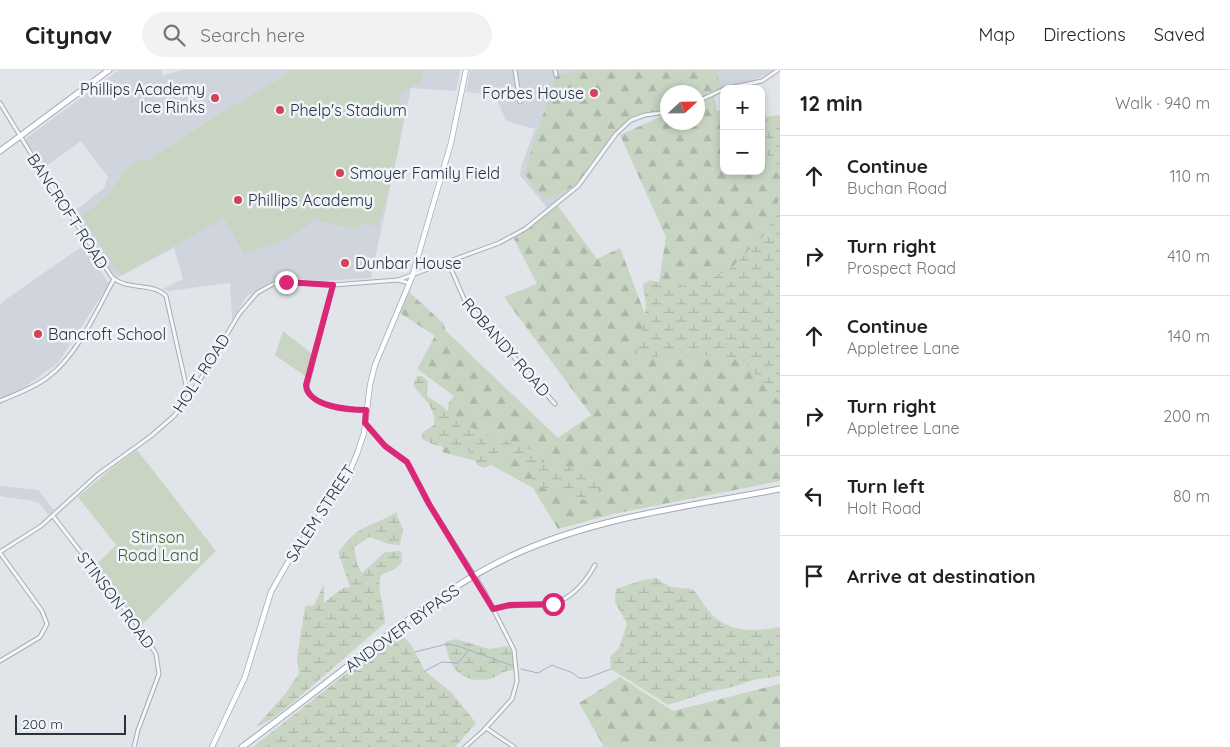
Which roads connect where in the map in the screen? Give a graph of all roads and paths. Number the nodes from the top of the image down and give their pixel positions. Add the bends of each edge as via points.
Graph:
1 (109, 70) edge
2 (466, 70) edge
3 (515, 70) edge
4 (555, 70) edge
5 (778, 70) edge
6 (556, 75) dead end
7 (743, 85) edge
8 (720, 91) edge
9 (705, 98) edge
10 (520, 102) dead end
11 (0, 103) edge
12 (660, 113) edge
13 (20, 137) junction
14 (0, 151) edge
15 (448, 262) junction
16 (412, 275) junction
17 (114, 279) junction
18 (398, 280) junction
19 (409, 283) junction
20 (333, 285) junction
21 (190, 393) junction
22 (0, 401) edge
23 (555, 404) dead end
24 (366, 410) junction
25 (365, 423) junction
26 (780, 489) edge
27 (53, 516) junction
28 (0, 552) edge
29 (595, 565) dead end
30 (474, 576) junction
31 (493, 609) junction
32 (0, 662) edge
33 (486, 728) junction
34 (134, 747) edge
35 (212, 747) edge
36 (242, 747) edge
37 (465, 747) edge
38 (514, 747) edge

1 - 13 main road
2 - 16 street, SALEM STREET via 451,143
3 - 10 street
4 - 6 street
5 - 7 street via 762,81
8 - 9 street
11 - 13 street, BANCROFT ROAD
12 - 15 street, HOLT ROAD via 631,120 616,134 578,186 525,229 500,244
13 - 14 main road
13 - 17 street, BANCROFT ROAD
15 - 16 street, HOLT ROAD
15 - 23 street, ROBANDY ROAD via 465,301
16 - 18 street, HOLT ROAD
16 - 19 street, SALEM STREET
17 - 21 street, BANCROFT ROAD via 129,286 158,290 166,296
17 - 22 street via 61,366 46,379
18 - 19 street, HOLT ROAD
18 - 20 street, HOLT ROAD
19 - 24 street, SALEM STREET via 375,365
20 - 21 street, HOLT ROAD via 278,283 257,293 239,314
20 - 24 street via 306,390 315,399 335,406
21 - 27 street, HOLT ROAD via 174,416 97,475
24 - 25 street, SALEM STREET
25 - 30 street via 385,446 407,462
25 - 35 street, SALEM STREET via 349,473 271,592 245,678
26 - 30 main road, ANDOVER BYPASS via 576,530 519,552
27 - 28 street, HOLT ROAD
27 - 34 street, STINSON ROAD via 156,654 159,674
28 - 32 street via 42,610 47,624 40,637
29 - 31 street via 580,587 558,601
30 - 31 street
30 - 36 main road, ANDOVER BYPASS via 414,616
31 - 33 street via 514,650 517,681 512,699
33 - 37 street
33 - 38 street

